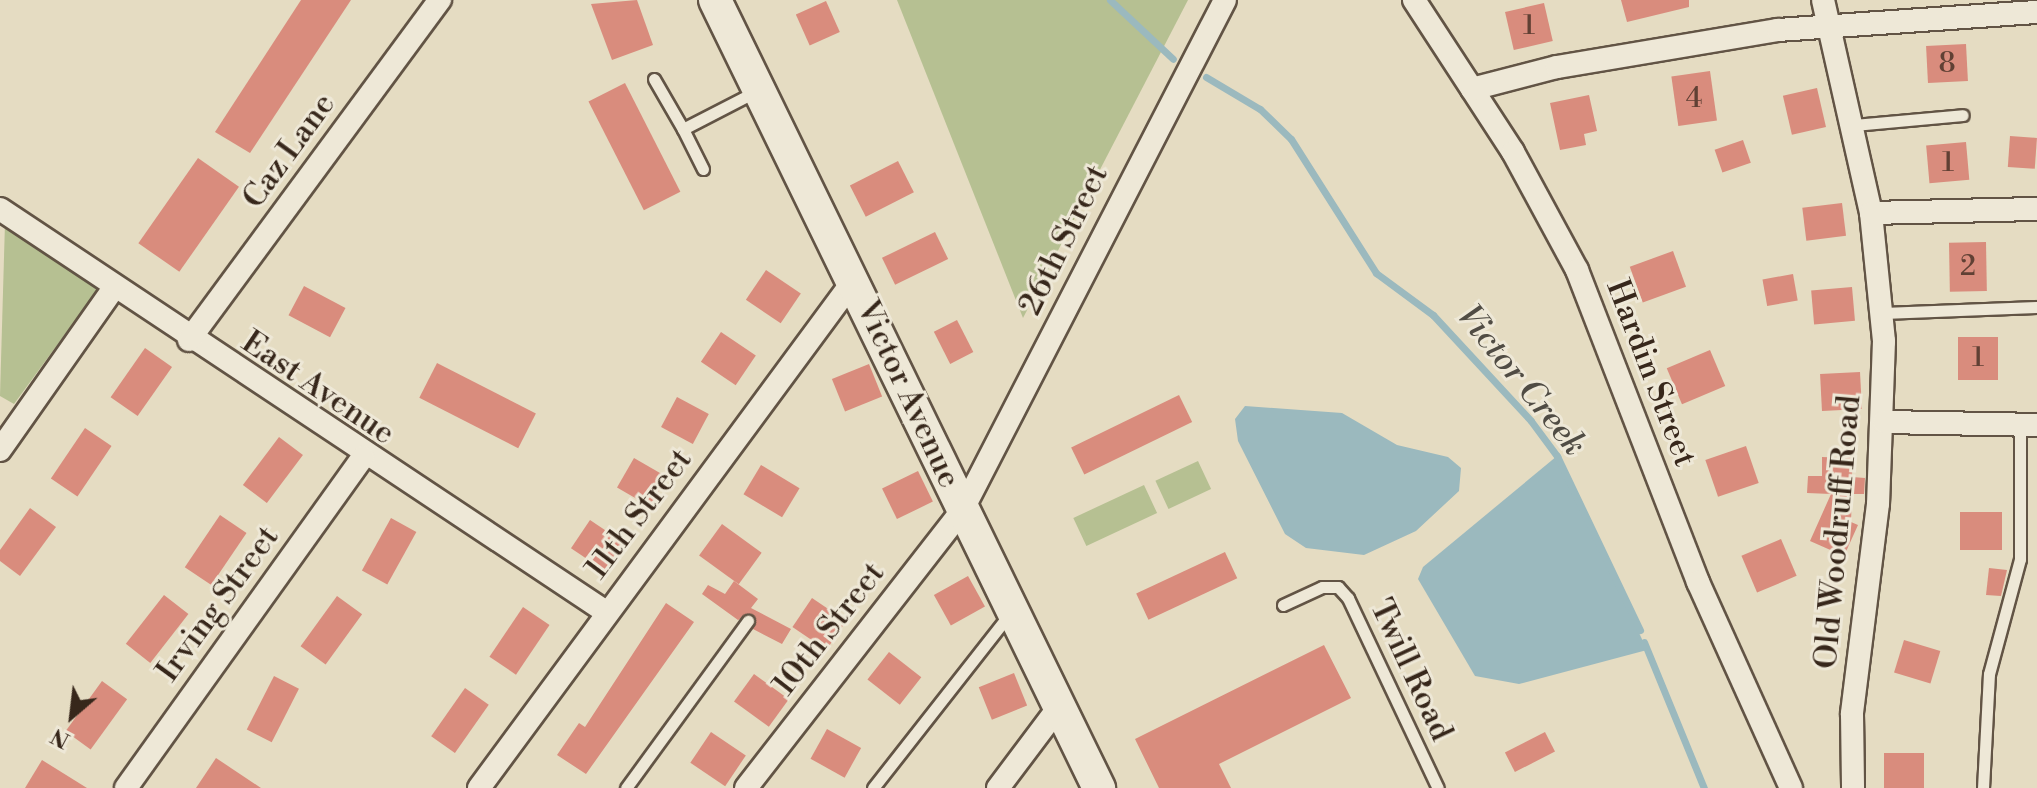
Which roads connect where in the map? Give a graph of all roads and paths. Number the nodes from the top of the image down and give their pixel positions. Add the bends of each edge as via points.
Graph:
1 (440, 0) edge
2 (715, 0) edge
3 (1225, 0) edge
4 (1414, 0) edge
5 (1823, 0) edge
6 (2037, 12) edge
7 (1829, 24) junction
8 (654, 79) dead end
9 (1472, 89) junction
10 (759, 90) junction
11 (1963, 115) dead end
12 (1854, 125) junction
13 (683, 129) junction
14 (703, 169) dead end
15 (0, 209) edge
16 (2037, 209) edge
17 (1871, 213) junction
18 (854, 280) junction
19 (114, 288) junction
20 (2037, 307) edge
21 (1882, 313) junction
22 (189, 340) junction
23 (1884, 422) junction
24 (2029, 425) edge
25 (0, 450) edge
26 (363, 457) junction
27 (963, 509) junction
28 (1283, 605) dead end
29 (1014, 610) junction
30 (606, 612) junction
31 (748, 621) dead end
32 (1061, 704) junction
33 (126, 788) edge
34 (479, 788) edge
35 (626, 788) edge
36 (746, 788) edge
37 (873, 788) edge
38 (998, 788) edge
39 (1099, 788) edge
40 (1438, 788) edge
41 (1791, 788) edge
42 (1853, 788) edge
43 (1983, 788) edge

1 - 22 street, Caz Lane
2 - 10 street, Victor Avenue
3 - 27 street, 26th Street
4 - 9 street, Hardin Street
5 - 7 street, Old Woodruff Road
6 - 7 street
7 - 9 street via 1557,67
7 - 12 street, Old Woodruff Road
8 - 13 lane
9 - 41 street, Hardin Street via 1577,270 1698,582
10 - 13 lane
10 - 18 street, Victor Avenue
11 - 12 lane
12 - 17 street, Old Woodruff Road
13 - 14 lane
15 - 19 street, East Avenue
16 - 17 street
17 - 21 street, Old Woodruff Road
18 - 27 street, Victor Avenue
18 - 30 street, 11th Street
19 - 22 street, East Avenue
19 - 25 street
20 - 21 lane
21 - 23 street, Old Woodruff Road
22 - 26 street, East Avenue
23 - 24 street
23 - 42 street, Old Woodruff Road via 1852,714
24 - 43 lane via 2020,559 1989,674
26 - 30 street, East Avenue
26 - 33 street, Irving Street
27 - 29 street, Victor Avenue
27 - 36 street, 10th Street
28 - 40 lane, Twill Road via 1322,587 1338,587 1348,598
29 - 32 street, Victor Avenue
29 - 37 lane via 998,620
30 - 34 street, 11th Street
31 - 35 lane
32 - 38 street
32 - 39 street, Victor Avenue

